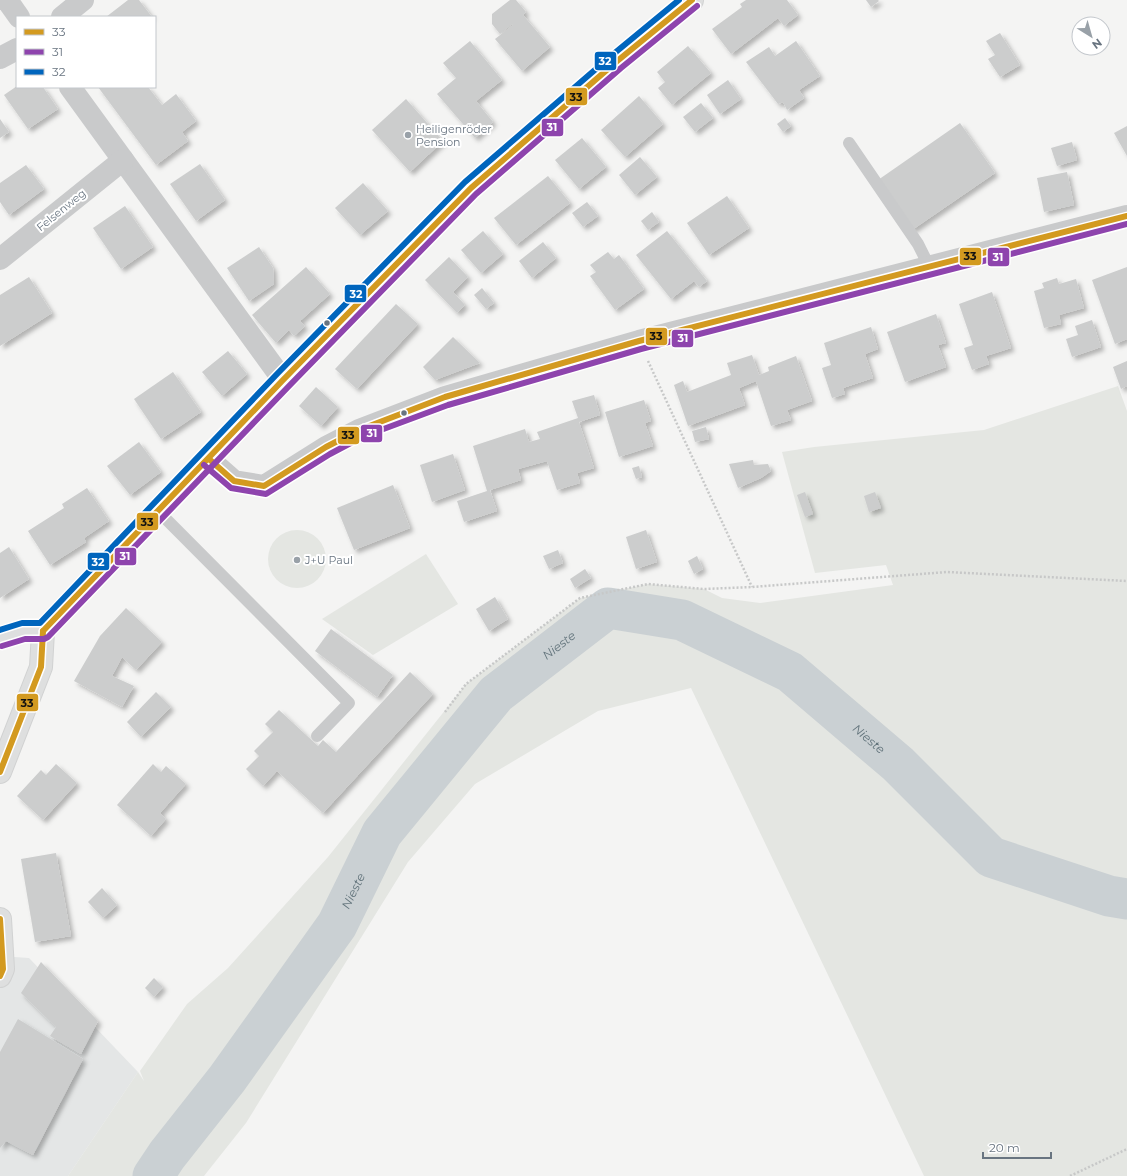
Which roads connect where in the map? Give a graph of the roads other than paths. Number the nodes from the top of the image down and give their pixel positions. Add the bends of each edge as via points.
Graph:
1 (7, 0) edge
2 (83, 0) edge
3 (692, 0) edge
4 (18, 16) edge
5 (63, 16) edge
6 (16, 50) edge
7 (0, 58) edge
8 (71, 88) edge
9 (849, 143) dead end
10 (123, 160) junction
11 (1127, 216) edge
12 (0, 259) edge
13 (929, 266) junction
14 (283, 380) junction
15 (209, 459) junction
16 (158, 512) junction
17 (43, 631) junction
18 (0, 638) edge
19 (317, 736) dead end
20 (0, 772) edge
21 (0, 919) edge
22 (0, 976) edge

1 - 4 street
2 - 5 street
3 - 14 main road via 616,62 471,188
6 - 7 street
8 - 10 street
9 - 13 lane via 918,244
10 - 12 street, Felsenweg
10 - 14 street
11 - 13 street
13 - 15 street via 639,341 445,397 359,430 326,447 264,486 234,481
14 - 15 main road
15 - 16 main road
16 - 17 main road
16 - 19 lane via 349,703
17 - 18 main road via 24,631
17 - 20 main road via 41,667
21 - 22 main road via 3,969

